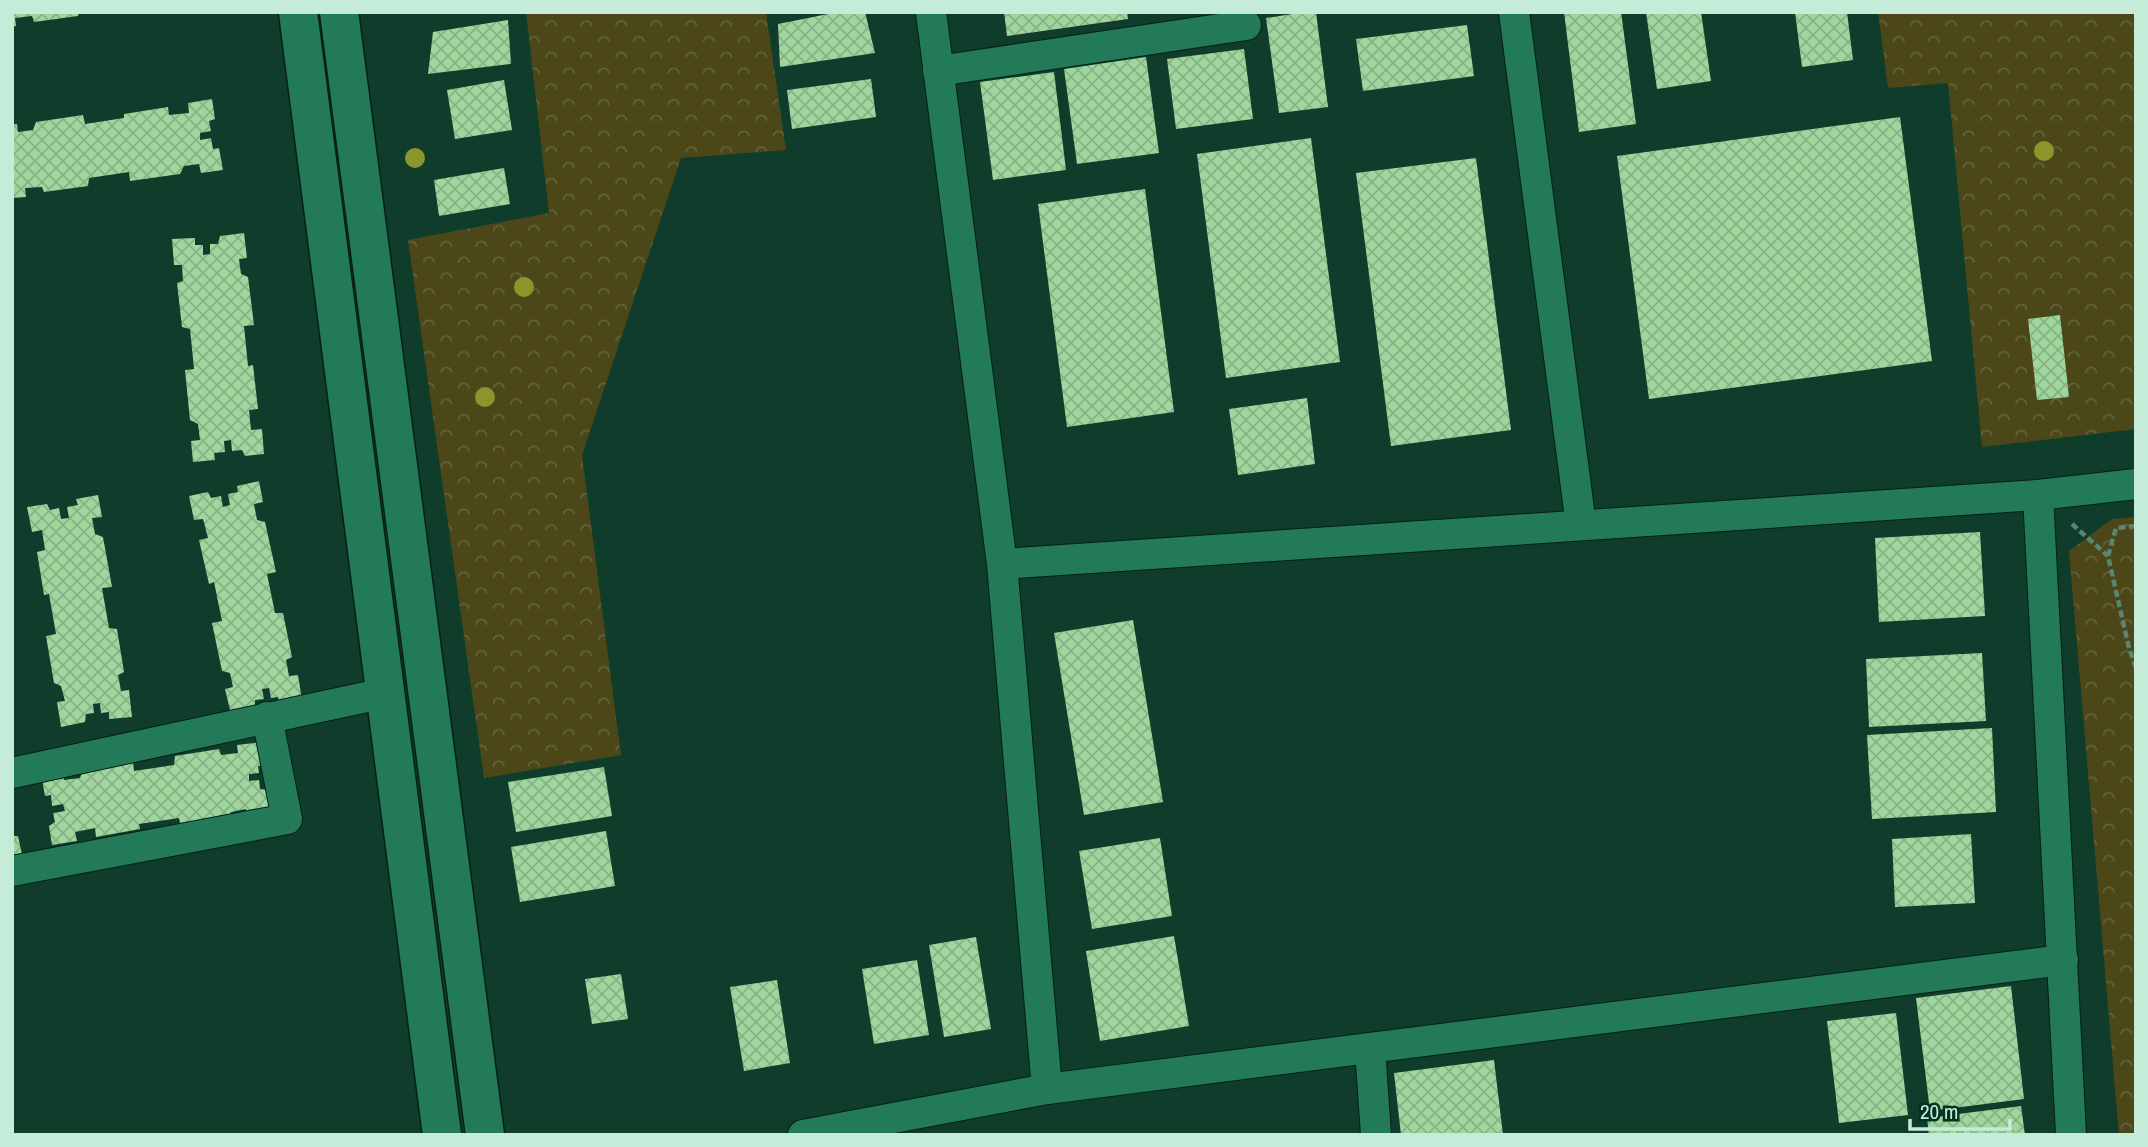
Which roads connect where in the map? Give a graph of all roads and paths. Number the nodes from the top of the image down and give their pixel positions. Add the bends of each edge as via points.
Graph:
1 (298, 12) edge
2 (339, 12) edge
3 (931, 12) edge
4 (1514, 12) edge
5 (1246, 25) dead end
6 (938, 71) junction
7 (2136, 484) edge
8 (2038, 495) junction
9 (1581, 525) junction
10 (2136, 526) edge
11 (1002, 564) junction
12 (2136, 668) edge
13 (386, 693) junction
14 (267, 717) junction
15 (12, 773) edge
16 (12, 871) edge
17 (2063, 960) junction
18 (1370, 1048) junction
19 (1047, 1089) junction
20 (442, 1135) edge
21 (485, 1135) edge
22 (803, 1135) edge
23 (1376, 1135) edge
24 (2071, 1135) edge

1 - 13 main road
2 - 21 main road
3 - 6 street
4 - 9 street
5 - 6 street
6 - 11 street
7 - 8 street
8 - 9 street
8 - 17 street
9 - 11 street
10 - 12 path via 2116,528 2108,555
11 - 19 street
13 - 14 street
13 - 20 main road
14 - 15 street
14 - 16 street via 287,818
17 - 18 street
17 - 24 street
18 - 19 street
18 - 23 street
19 - 22 street

